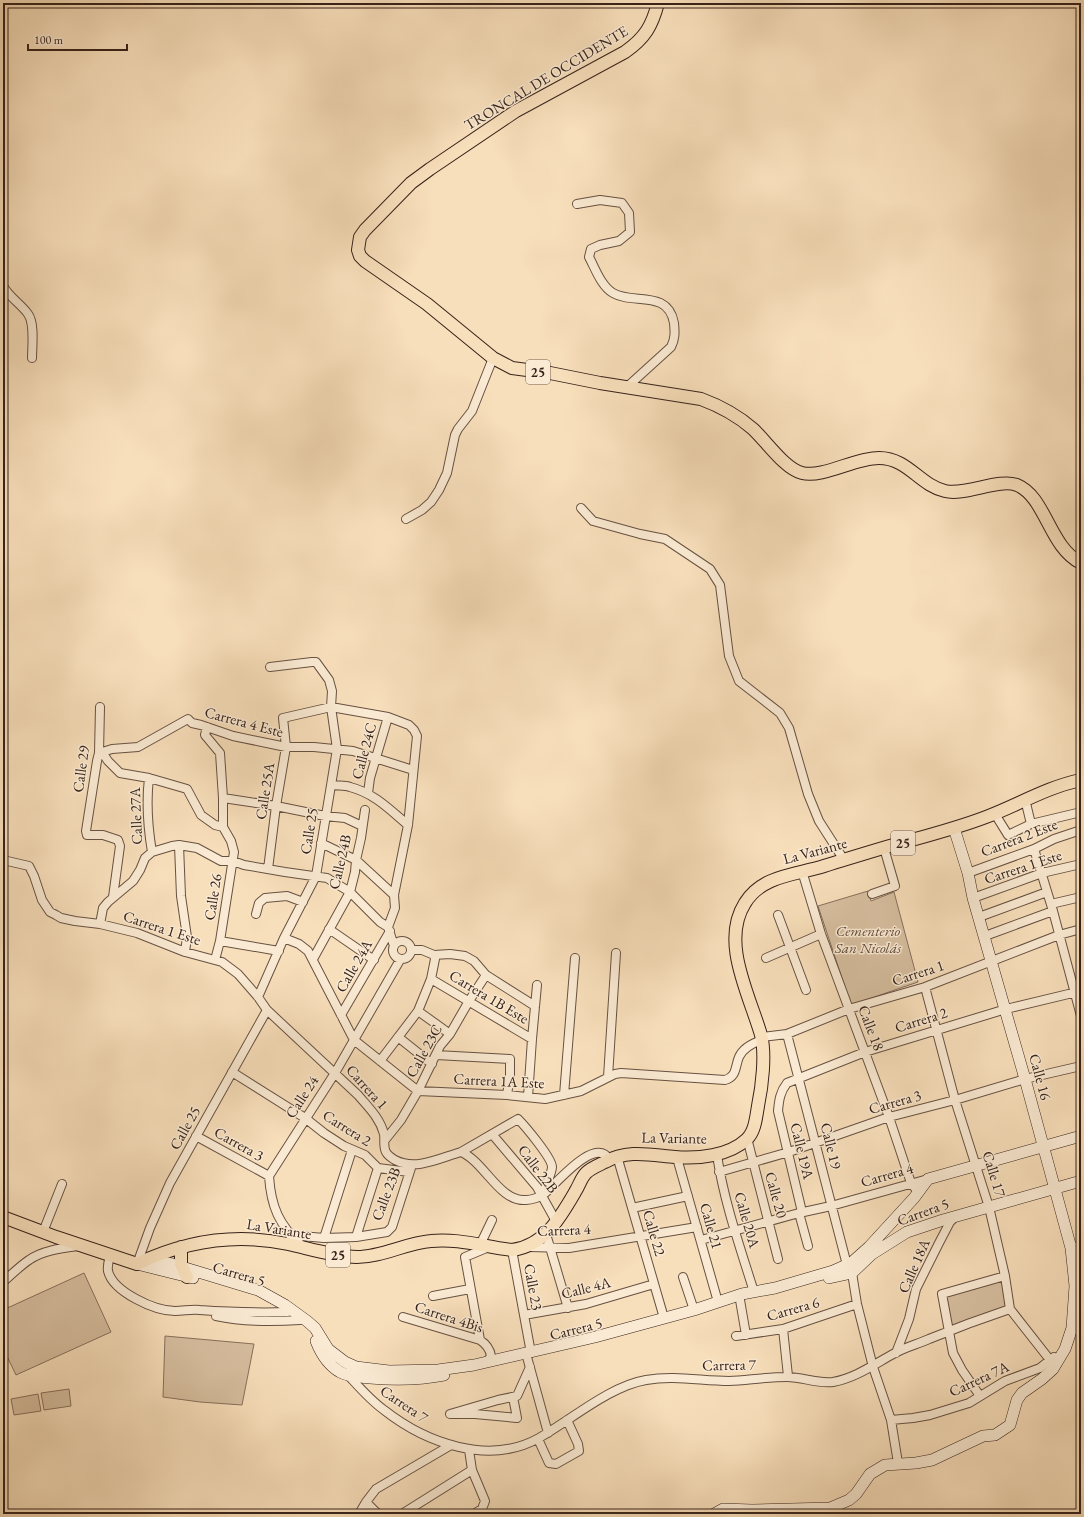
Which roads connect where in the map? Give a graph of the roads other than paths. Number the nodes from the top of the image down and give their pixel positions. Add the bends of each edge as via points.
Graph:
1 (658, 3) edge
2 (577, 204) dead end
3 (3, 286) edge
4 (32, 358) dead end
5 (492, 358) junction
6 (627, 387) junction
7 (581, 508) dead end
8 (406, 519) dead end
9 (1081, 563) edge
10 (270, 667) dead end
11 (100, 707) dead end
12 (331, 707) junction
13 (388, 717) junction
14 (207, 726) junction
15 (286, 747) junction
16 (337, 749) junction
17 (101, 752) junction
18 (376, 758) junction
19 (413, 770) junction
20 (149, 778) junction
21 (1081, 780) edge
22 (332, 785) junction
23 (368, 793) junction
24 (223, 798) junction
25 (1025, 799) junction
26 (276, 806) junction
27 (365, 810) dead end
28 (1077, 813) dead end
29 (995, 814) junction
30 (325, 816) junction
31 (1031, 824) junction
32 (408, 825) junction
33 (362, 826) junction
34 (223, 827) junction
35 (954, 828) junction
36 (1081, 830) edge
37 (321, 843) junction
38 (179, 845) junction
39 (884, 848) junction
40 (1034, 849) junction
41 (152, 852) junction
42 (3, 860) edge
43 (356, 860) junction
44 (844, 860) junction
45 (233, 861) junction
46 (1081, 864) edge
47 (268, 869) junction
48 (802, 871) junction
49 (968, 873) junction
50 (1042, 873) junction
51 (316, 876) junction
52 (350, 892) junction
53 (1047, 892) junction
54 (872, 894) dead end
55 (394, 895) junction
56 (113, 897) junction
57 (1081, 897) edge
58 (973, 898) junction
59 (302, 902) junction
60 (1052, 908) junction
61 (256, 914) dead end
62 (778, 915) dead end
63 (979, 917) junction
64 (100, 924) junction
65 (329, 929) junction
66 (389, 929) junction
67 (1081, 929) edge
68 (821, 934) junction
69 (1059, 935) junction
70 (984, 936) junction
71 (284, 938) junction
72 (220, 941) junction
73 (394, 946) junction
74 (790, 947) junction
75 (279, 950) junction
76 (412, 950) junction
77 (185, 952) junction
78 (616, 953) dead end
79 (434, 954) junction
80 (576, 958) dead end
81 (766, 958) dead end
82 (313, 959) junction
83 (214, 960) junction
84 (374, 960) junction
85 (400, 960) junction
86 (992, 960) junction
87 (486, 975) junction
88 (431, 979) junction
89 (537, 985) dead end
90 (925, 987) junction
91 (806, 990) dead end
92 (1078, 992) edge
93 (258, 997) junction
94 (469, 1001) junction
95 (535, 1006) junction
96 (849, 1009) junction
97 (1006, 1009) junction
98 (267, 1010) junction
99 (418, 1011) junction
100 (341, 1015) junction
101 (1081, 1016) edge
102 (937, 1030) junction
103 (450, 1034) junction
104 (787, 1034) junction
105 (398, 1037) junction
106 (762, 1038) junction
107 (532, 1039) junction
108 (354, 1040) junction
109 (865, 1052) junction
110 (436, 1055) junction
111 (380, 1061) junction
112 (432, 1064) junction
113 (1081, 1066) edge
114 (232, 1072) junction
115 (335, 1073) junction
116 (608, 1077) junction
117 (798, 1078) junction
118 (1025, 1079) junction
119 (418, 1091) junction
120 (507, 1095) junction
121 (564, 1095) junction
122 (780, 1095) joint
123 (528, 1097) junction
124 (955, 1100) junction
125 (889, 1117) junction
126 (305, 1118) junction
127 (492, 1134) junction
128 (196, 1136) junction
129 (1081, 1136) edge
130 (748, 1138) junction
131 (385, 1140) junction
132 (816, 1143) junction
133 (1044, 1147) junction
134 (352, 1150) junction
135 (461, 1152) junction
136 (788, 1152) junction
137 (717, 1155) junction
138 (613, 1158) junction
139 (677, 1158) junction
140 (753, 1163) junction
141 (977, 1165) junction
142 (378, 1168) junction
143 (411, 1168) junction
144 (719, 1172) junction
145 (269, 1176) junction
146 (928, 1179) joint
147 (1081, 1181) edge
148 (62, 1184) dead end
149 (914, 1187) junction
150 (1054, 1188) junction
151 (542, 1195) junction
152 (688, 1196) junction
153 (831, 1206) junction
154 (632, 1208) junction
155 (989, 1208) junction
156 (800, 1213) junction
157 (956, 1216) junction
158 (3, 1217) edge
159 (492, 1220) dead end
160 (768, 1222) junction
161 (557, 1223) junction
162 (697, 1227) junction
163 (734, 1231) junction
164 (42, 1232) junction
165 (546, 1234) junction
166 (290, 1235) junction
167 (640, 1236) junction
168 (356, 1237) junction
169 (324, 1238) junction
170 (700, 1240) junction
171 (485, 1246) junction
172 (550, 1246) junction
173 (808, 1246) dead end
174 (1076, 1246) edge
175 (87, 1247) junction
176 (181, 1247) junction
177 (527, 1247) junction
178 (304, 1248) junction
179 (512, 1250) junction
180 (110, 1256) junction
181 (778, 1259) dead end
182 (142, 1262) junction
183 (849, 1269) junction
184 (184, 1272) junction
185 (1005, 1276) junction
186 (684, 1277) dead end
187 (3, 1282) edge
188 (654, 1284) junction
189 (470, 1289) junction
190 (754, 1292) junction
191 (433, 1296) dead end
192 (740, 1300) junction
193 (718, 1302) junction
194 (857, 1304) junction
195 (568, 1308) junction
196 (190, 1309) junction
197 (1010, 1309) junction
198 (694, 1310) junction
199 (288, 1312) junction
200 (524, 1315) junction
201 (403, 1317) dead end
202 (664, 1318) junction
203 (300, 1320) junction
204 (783, 1329) junction
205 (949, 1331) junction
206 (1073, 1333) edge
207 (746, 1335) junction
208 (736, 1336) dead end
209 (483, 1342) junction
210 (896, 1352) junction
211 (529, 1359) junction
212 (1055, 1360) junction
213 (487, 1362) junction
214 (873, 1366) junction
215 (348, 1375) junction
216 (788, 1376) junction
217 (980, 1396) junction
218 (514, 1397) junction
219 (567, 1420) junction
220 (891, 1420) junction
221 (548, 1432) junction
222 (538, 1439) junction
223 (451, 1445) junction
224 (469, 1450) junction
225 (898, 1463) junction
226 (472, 1470) junction
227 (366, 1502) junction
228 (359, 1514) edge
229 (378, 1514) edge
230 (402, 1514) edge
231 (474, 1514) edge
232 (714, 1514) edge

1 - 5 main road, TRONCAL DE OCCIDENTE / 25 via 648,31 634,45 516,111 430,169 406,188 360,237 360,256 428,304
2 - 6 street via 600,200 622,203 630,213 630,232 618,241 592,249 589,257 604,284 612,292 659,302 673,318 675,332 671,347
3 - 4 street via 30,315
5 - 6 main road, TRONCAL DE OCCIDENTE / 25 via 512,368
5 - 8 street via 472,411 455,435 447,473 439,490 422,510
6 - 9 main road, TRONCAL DE OCCIDENTE / 25 via 701,400 728,410 753,429 790,466 802,473 819,473 868,458 886,458 902,463 931,486 947,492 1006,484 1017,485 1037,504 1063,549
7 - 44 street via 593,521 665,539 710,569 720,585 729,656 739,681 780,713 789,728 808,794 819,821
10 - 12 street, Calle 25 via 316,662 329,680
11 - 17 street, Calle 29
12 - 13 street
12 - 15 street, Calle 25A via 284,718
12 - 16 street, Calle 25
13 - 18 street, Calle 24C
13 - 19 street, Calle 24A via 409,725 417,736
14 - 15 street, Carrera 4 Este via 233,736
14 - 17 street, Carrera 4 Este via 192,723 188,719 138,747
14 - 24 street via 205,735 220,753
15 - 16 street, Carrera 4 Este
15 - 26 street, Calle 25A
16 - 18 street, Carrera 4 Este
16 - 22 street, Calle 25
17 - 20 street via 120,773
17 - 56 street, Calle 29 via 97,761 86,831 87,835 103,835 118,840 120,846
18 - 19 street, Carrera 4 Este
18 - 23 street, Calle 24C
19 - 32 street, Calle 24A
20 - 34 street via 188,789 201,815 215,825
20 - 41 street, Calle 27A via 146,797
21 - 25 main road, La Variante / 25
22 - 23 street via 349,786
22 - 30 street, Calle 25
23 - 32 street
24 - 26 street
24 - 34 street
25 - 29 main road, La Variante / 25
25 - 31 street
26 - 30 street
26 - 47 street, Calle 25A
27 - 33 street, Calle 24B
28 - 31 street
29 - 31 street via 1008,835
29 - 35 main road, La Variante / 25
30 - 33 street via 345,818
30 - 37 street, Calle 25
32 - 55 street, Calle 24A
33 - 43 street, Calle 24B
34 - 45 street via 232,841
35 - 39 main road, La Variante / 25
35 - 49 street, Calle 16
36 - 40 street, Carrera 2 Este
37 - 43 street
37 - 51 street, Calle 25
38 - 41 street
38 - 45 street via 197,848 221,861
38 - 77 street via 181,896 187,937
39 - 44 main road, La Variante / 25
39 - 54 street via 895,886
40 - 49 street, Carrera 2 Este
40 - 50 street
41 - 56 street via 145,858 133,881
42 - 64 street, Carrera 1 Este via 29,866 42,900 50,912 60,918
43 - 52 street, Calle 24B
43 - 55 street
44 - 48 main road, La Variante / 25
45 - 47 street
45 - 72 street, Calle 26
46 - 50 street, Carrera 1 Este
47 - 51 street
48 - 68 street, Calle 18
48 - 106 main road, La Variante / 25 via 787,874 755,891 737,917 736,950 747,997
49 - 58 street, Calle 16
50 - 53 street
50 - 58 street, Carrera 1 Este
51 - 52 street via 327,878
51 - 59 street, Calle 25
52 - 65 street, Calle 24B
52 - 66 street
53 - 60 street
53 - 63 street
55 - 66 street, Calle 24A via 395,908
56 - 64 street via 102,908
57 - 60 street
58 - 63 street, Calle 16
59 - 61 street via 287,896 265,898 259,903
59 - 71 street, Calle 25
60 - 69 street
60 - 70 street
62 - 74 street
63 - 70 street, Calle 16
64 - 77 street, Carrera 1 Este via 137,933
65 - 82 street, Calle 24B
65 - 84 street
66 - 73 street
66 - 84 street, Calle 24A
67 - 69 street, Carrera 1
68 - 74 street
68 - 96 street, Calle 18
69 - 86 street, Carrera 1
69 - 92 street
70 - 86 street, Calle 16
71 - 75 street, Calle 25
71 - 82 street via 299,944
72 - 75 street
72 - 83 street, Calle 26
73 - 76 street via 398,942 406,942
73 - 85 street via 395,956
74 - 81 street
74 - 91 street
75 - 93 street, Calle 25
76 - 79 street
76 - 85 street via 410,956
77 - 83 street, Carrera 1 Este
78 - 116 street
79 - 87 street via 465,956 474,961
79 - 88 street via 436,959
80 - 121 street
82 - 100 street
83 - 93 street, Carrera 1 via 230,967
84 - 100 street, Calle 24A
85 - 108 street, Calle 24
86 - 90 street, Carrera 1
86 - 97 street, Calle 16
87 - 94 street, Calle 23C
87 - 95 street
88 - 94 street, Carrera 1B Este
88 - 99 street
89 - 95 street
90 - 96 street, Carrera 1
90 - 102 street, Calle 17
92 - 97 street, Carrera 2
92 - 101 street
93 - 98 street, Carrera 1
94 - 103 street, Calle 23C
94 - 107 street, Carrera 1B Este
95 - 107 street
96 - 104 street, Carrera 1
96 - 109 street, Calle 18
97 - 102 street, Carrera 2
97 - 118 street, Calle 16
98 - 114 street, Calle 25
98 - 115 street, Carrera 1
99 - 103 street
99 - 105 street
100 - 108 street
102 - 109 street, Carrera 2
102 - 124 street, Calle 17
103 - 110 street, Calle 23C
104 - 106 street, Carrera 1
104 - 117 street, Calle 19
105 - 111 street
105 - 112 street
106 - 116 street, Carrera 1A Este via 743,1051 736,1071 729,1079 621,1073
106 - 130 main road, La Variante / 25 via 761,1094 755,1125
107 - 123 street
108 - 111 street
108 - 115 street, Calle 24
109 - 117 street, Carrera 2
109 - 125 street, Calle 18
110 - 112 street, Calle 23C
110 - 120 street, Carrera 1A Este via 510,1059
111 - 119 street
112 - 119 street, Calle 23C
113 - 118 street, Carrera 3
114 - 126 street, Carrera 2
114 - 128 street, Calle 25
115 - 126 street, Calle 24
115 - 131 street, Carrera 1 via 358,1095 380,1122
116 - 121 street, Carrera 1A Este via 591,1087
117 - 122 street, Carrera 2 via 787,1084
117 - 132 street, Calle 19
118 - 124 street, Carrera 3
118 - 133 street, Calle 16
119 - 120 street, Carrera 1A Este
119 - 131 street, Calle 23C via 401,1120
120 - 123 street, Carrera 1A Este
121 - 123 street, Carrera 1A Este via 545,1099
122 - 136 street, Calle 19A via 778,1111
124 - 125 street, Carrera 3
124 - 141 street, Calle 17
125 - 132 street, Carrera 3
125 - 149 street, Calle 18
126 - 134 street, Carrera 2
126 - 145 street, Calle 24
127 - 135 street
127 - 151 street, Calle 22B
127 - 151 street via 518,1119 540,1146 552,1167
128 - 145 street, Carrera 3
128 - 182 street, Calle 25 via 170,1183 150,1228
129 - 133 street, Carrera 4
130 - 137 main road, La Variante / 25
130 - 140 street, Calle 20
131 - 143 street, Carrera 1 via 385,1151 389,1156
132 - 136 street, Carrera 3
132 - 153 street, Calle 19
133 - 141 street, Carrera 4
133 - 150 street, Calle 16
134 - 142 street, Carrera 2 via 366,1155
134 - 169 street
135 - 143 street
135 - 151 street via 470,1156 513,1198 526,1200
136 - 140 street, Carrera 3
136 - 156 street, Calle 19A
137 - 139 main road, La Variante / 25
137 - 144 street, Calle 20A
138 - 139 main road, La Variante / 25 via 645,1153
138 - 151 street via 602,1152 592,1153
138 - 154 street, Calle 22
138 - 161 main road, La Variante / 25 via 586,1173
139 - 152 street, Calle 21
140 - 144 street, Carrera 3
140 - 160 street, Calle 20
141 - 146 street, Carrera 4
141 - 155 street, Calle 17
142 - 143 street, Carrera 2
142 - 168 street
143 - 168 street, Calle 23B via 392,1227 387,1232
144 - 163 street, Calle 20A
145 - 166 street via 274,1208
146 - 149 street, Carrera 5
147 - 150 street, Carrera 5
148 - 164 street
149 - 153 street, Carrera 4
149 - 183 street, Carrera 5 via 914,1198
150 - 155 street, Carrera 5
150 - 174 street, Calle 16
151 - 161 street, Calle 22B
152 - 154 street
152 - 162 street, Calle 21
153 - 156 street, Carrera 4
153 - 183 street, Calle 19
154 - 167 street, Calle 22
155 - 157 street, Carrera 5
155 - 185 street, Calle 17
156 - 160 street, Carrera 4
156 - 173 street, Calle 19A
157 - 183 street, Carrera 5 via 907,1232
157 - 210 street, Calle 18A via 950,1222 919,1283
158 - 164 main road, Carrera 5
159 - 171 street
160 - 163 street, Carrera 4
160 - 181 street, Calle 20
161 - 165 main road, La Variante / 25
162 - 167 street, Carrera 4
162 - 170 street, Calle 21
163 - 170 street, Carrera 4
163 - 190 street, Calle 20A
164 - 175 main road, Carrera 5
165 - 172 street
165 - 177 main road, La Variante / 25
166 - 169 street
166 - 178 street
167 - 172 street, Carrera 4 via 569,1248
167 - 188 street, Calle 22
168 - 169 street
170 - 193 street, Calle 21
171 - 178 main road, La Variante / 25 via 446,1240 430,1241 358,1257
171 - 179 main road, La Variante / 25
171 - 189 street via 465,1257
172 - 177 street, Carrera 4
172 - 195 street
174 - 206 street, Calle 16
175 - 180 main road, Carrera 5
175 - 187 street via 58,1249 36,1256
176 - 178 main road, La Variante / 25 via 211,1240 242,1239 273,1241
176 - 182 main road, La Variante / 25
176 - 184 main road
177 - 179 main road, La Variante / 25
179 - 200 street, Calle 23
180 - 182 main road, Carrera 5
180 - 196 street via 108,1271 112,1279 130,1296 164,1310
182 - 184 street, Carrera 5
183 - 190 street, Carrera 5
183 - 192 street, Carrera 5 via 819,1280
183 - 194 street, Calle 19
184 - 199 street, Carrera 5 via 247,1291
184 - 213 street, Carrera 5 via 258,1290 285,1304 315,1328 334,1355 356,1366 389,1371 438,1370
185 - 197 street, Calle 17
185 - 205 street via 942,1294
186 - 198 street
188 - 195 street, Calle 4A
188 - 202 street, Calle 22
189 - 191 street
189 - 209 street
190 - 193 street, Carrera 5
192 - 207 street
192 - 211 street, Carrera 5
193 - 198 street, Carrera 5
194 - 204 street, Carrera 6
194 - 214 street, Calle 19
195 - 200 street, Calle 4A
196 - 199 street via 243,1313
196 - 203 street via 217,1317 244,1320
197 - 205 street, Carrera 7
197 - 212 street, Calle 17
198 - 202 street, Carrera 5
199 - 203 street, Carrera 5
200 - 211 street, Calle 23
201 - 209 street, Carrera 4Bis
202 - 211 street, Carrera 5
203 - 215 street, Carrera 5 via 311,1333 325,1358 341,1373
204 - 207 street, Carrera 6
204 - 216 street
205 - 210 street, Carrera 7
205 - 217 street via 952,1353
206 - 212 street, Calle 16
207 - 208 street, Carrera 6
209 - 213 street via 491,1356
210 - 214 street, Carrera 7
211 - 213 street, Carrera 5
211 - 215 street, Carrera 5 via 431,1378 392,1380
211 - 218 street via 518,1396
211 - 221 street, Calle 23
212 - 217 street, Carrera 7A via 1005,1381
212 - 225 street, Calle 16 via 1052,1369 1022,1393 1017,1400 1010,1425 1004,1430 983,1436 932,1460
214 - 216 street, Carrera 7 via 832,1382 815,1382
214 - 220 street, Calle 19
215 - 223 street, Carrera 7 via 365,1394 405,1425
216 - 219 street, Carrera 7 via 730,1381 687,1378 648,1380 622,1388
217 - 220 street, Carrera 7A via 969,1403 930,1415
218 - 218 street via 498,1400 450,1414 517,1418
219 - 221 street, Carrera 7
219 - 222 street via 579,1451 553,1465
220 - 225 street, Calle 19
221 - 222 street, Carrera 7
222 - 224 street, Carrera 7 via 494,1452
223 - 224 street, Carrera 7
223 - 227 street via 376,1490
224 - 226 street
225 - 232 street, Calle 16 via 877,1468 864,1480 850,1500 830,1508 723,1509
226 - 230 street
226 - 231 street via 484,1498 482,1509
227 - 228 street
227 - 229 street

